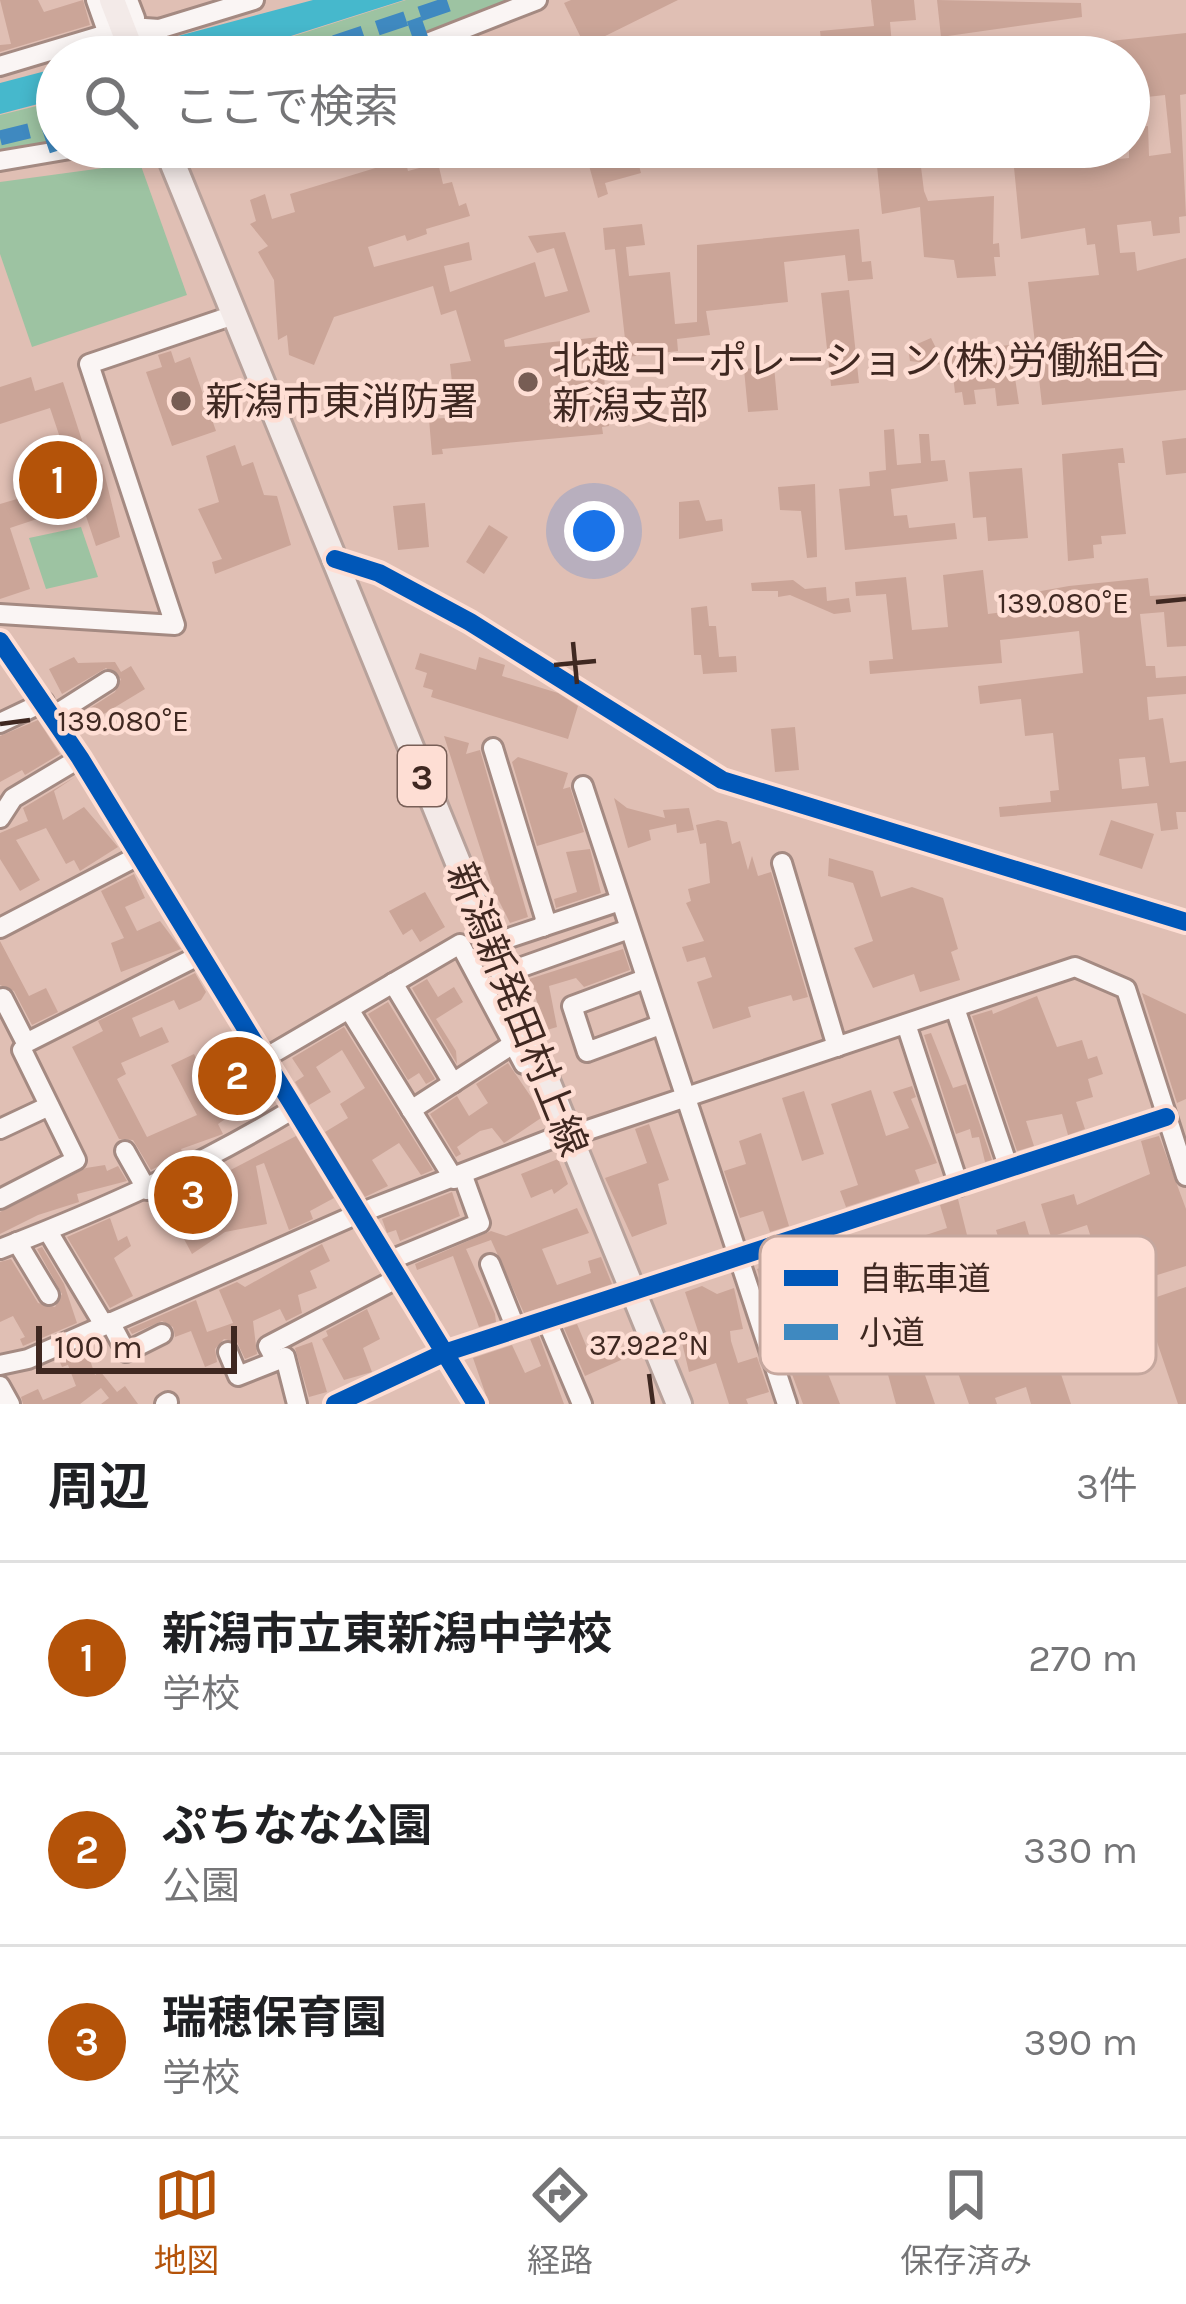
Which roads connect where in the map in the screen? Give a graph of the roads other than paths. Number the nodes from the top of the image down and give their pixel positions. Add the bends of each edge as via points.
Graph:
1 (96, 0) edge
2 (254, 0) edge
3 (537, 0) edge
4 (222, 5) edge
5 (123, 25) edge
6 (90, 36) edge
7 (445, 36) edge
8 (36, 54) edge
9 (0, 66) edge
10 (36, 154) edge
11 (0, 160) edge
12 (174, 168) edge
13 (231, 316) junction
14 (335, 559) junction
15 (0, 614) edge
16 (0, 641) edge
17 (108, 681) dead end
18 (48, 709) junction
19 (0, 723) edge
20 (493, 748) dead end
21 (80, 758) junction
22 (583, 786) dead end
23 (0, 818) edge
24 (138, 856) junction
25 (782, 863) dead end
26 (620, 902) junction
27 (1186, 922) edge
28 (543, 927) junction
29 (0, 928) edge
30 (629, 929) junction
31 (490, 944) junction
32 (200, 955) junction
33 (502, 974) junction
34 (645, 979) junction
35 (393, 983) junction
36 (3, 998) dead end
37 (955, 1007) junction
38 (350, 1011) junction
39 (906, 1024) junction
40 (660, 1025) junction
41 (513, 1044) junction
42 (837, 1047) junction
43 (22, 1050) dead end
44 (537, 1057) junction
45 (265, 1058) junction
46 (453, 1083) junction
47 (684, 1099) junction
48 (50, 1106) junction
49 (295, 1108) junction
50 (411, 1110) junction
51 (1166, 1117) junction
52 (0, 1129) edge
53 (570, 1134) junction
54 (125, 1151) dead end
55 (1009, 1169) junction
56 (1186, 1176) edge
57 (458, 1178) junction
58 (959, 1186) junction
59 (147, 1190) junction
60 (0, 1199) edge
61 (360, 1213) junction
62 (49, 1233) junction
63 (809, 1236) edge
64 (9, 1245) edge
65 (760, 1252) edge
66 (737, 1260) junction
67 (490, 1264) dead end
68 (393, 1270) junction
69 (633, 1292) junction
70 (50, 1295) dead end
71 (546, 1319) junction
72 (107, 1323) junction
73 (760, 1326) edge
74 (516, 1329) junction
75 (161, 1334) dead end
76 (228, 1352) dead end
77 (444, 1353) junction
78 (285, 1357) dead end
79 (0, 1365) edge
80 (777, 1374) edge
81 (0, 1385) edge
82 (10, 1404) edge
83 (297, 1404) edge
84 (335, 1404) edge
85 (476, 1404) edge
86 (582, 1404) edge
87 (679, 1404) edge
88 (787, 1404) edge

1 - 5 street
2 - 4 street
3 - 7 street
4 - 5 street via 159,29
5 - 6 street
8 - 9 street
10 - 11 street
12 - 13 main road, 新潟新発田村上線 / 3
13 - 14 main road, 新潟新発田村上線 / 3
13 - 15 street via 88,364 175,625
14 - 27 street via 380,573 470,622 722,780
14 - 31 main road, 新潟新発田村上線 / 3
16 - 18 street
17 - 18 street
18 - 19 street
18 - 21 street
20 - 28 street
21 - 23 street via 13,798
21 - 24 street
22 - 26 street
24 - 29 street
24 - 32 street
25 - 42 street
26 - 28 street
26 - 30 street
28 - 31 street
30 - 33 street
30 - 34 street
31 - 33 main road, 新潟新発田村上線 / 3
32 - 36 street via 26,1043
32 - 45 street
33 - 44 main road, 新潟新発田村上線 / 3
34 - 40 street
34 - 40 street via 572,1006 587,1052
35 - 38 street
35 - 41 street via 460,944
35 - 46 street
37 - 39 street
37 - 51 street via 1075,967 1126,989
37 - 55 street
38 - 45 street
38 - 50 street
39 - 42 street
39 - 58 street
40 - 47 street
41 - 44 street via 524,1064
41 - 46 street
42 - 47 street
43 - 48 street
44 - 53 main road, 新潟新発田村上線 / 3
45 - 49 street
46 - 50 street
47 - 53 street
47 - 66 street
48 - 52 street
48 - 60 street via 76,1160
49 - 59 street
49 - 61 street
50 - 57 street
51 - 55 street
51 - 56 street
53 - 57 street
53 - 69 main road, 新潟新発田村上線 / 3
54 - 59 street
55 - 58 street
57 - 61 street
57 - 68 street via 481,1223
58 - 63 street
59 - 62 street
61 - 68 street
61 - 72 street
62 - 64 street
62 - 72 street
64 - 70 street
65 - 66 street
66 - 69 street
66 - 73 street
67 - 74 street
68 - 76 street via 268,1346 276,1361 238,1376
68 - 77 street
69 - 71 street
69 - 87 main road, 新潟新発田村上線 / 3
71 - 74 street
71 - 86 street
72 - 75 street via 126,1352
72 - 79 street
74 - 77 street
77 - 84 street
77 - 85 street
78 - 83 street
80 - 88 street
81 - 82 street

